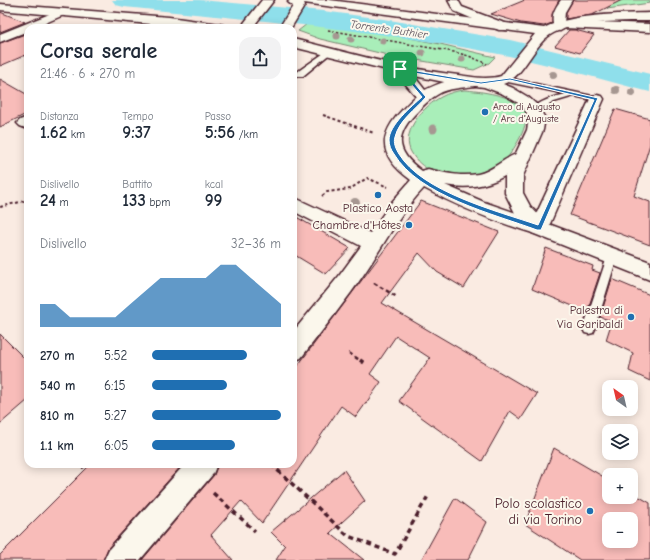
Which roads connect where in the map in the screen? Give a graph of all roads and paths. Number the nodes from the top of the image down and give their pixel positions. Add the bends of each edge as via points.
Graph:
1 (268, 0) edge
2 (567, 0) edge
3 (453, 1) edge
4 (300, 2) edge
5 (0, 6) edge
6 (62, 12) junction
7 (650, 18) edge
8 (438, 19) junction
9 (33, 24) edge
10 (190, 24) edge
11 (252, 24) edge
12 (287, 24) edge
13 (565, 26) junction
14 (503, 27) junction
15 (24, 28) edge
16 (650, 28) edge
17 (328, 30) dead end
18 (545, 32) junction
19 (0, 38) edge
20 (297, 44) edge
21 (328, 52) junction
22 (487, 65) dead end
23 (400, 69) junction
24 (300, 74) dead end
25 (509, 76) junction
26 (480, 82) junction
27 (579, 95) junction
28 (424, 97) junction
29 (597, 99) joint
30 (534, 111) junction
31 (323, 115) dead end
32 (392, 139) junction
33 (522, 157) junction
34 (421, 180) junction
35 (407, 196) junction
36 (321, 197) dead end
37 (24, 201) edge
38 (297, 205) edge
39 (0, 207) edge
40 (539, 228) junction
41 (373, 243) junction
42 (612, 256) junction
43 (650, 271) edge
44 (354, 272) junction
45 (397, 297) dead end
46 (589, 328) dead end
47 (297, 345) edge
48 (349, 353) dead end
49 (366, 365) dead end
50 (275, 468) edge
51 (199, 470) edge
52 (428, 496) dead end
53 (255, 532) dead end
54 (120, 560) edge

1 - 4 street via 282,3
1 - 11 street
2 - 13 street via 559,12 557,21
3 - 8 street
3 - 14 street via 458,9
4 - 8 street
4 - 12 street
5 - 6 street
6 - 9 street
6 - 10 street
7 - 13 street via 600,20
8 - 14 street
13 - 16 street
13 - 18 street
14 - 18 street
15 - 19 street
17 - 22 path via 450,51 469,56
18 - 25 street
20 - 21 street
21 - 23 street
21 - 24 lane
23 - 26 street
23 - 28 street via 406,72 407,77
25 - 26 street via 499,81
25 - 27 lane
26 - 28 street via 449,86
26 - 30 street via 514,95
27 - 29 lane
27 - 30 lane via 558,97
28 - 32 street via 405,115 394,131
29 - 40 street
30 - 33 street via 537,123
31 - 32 path
32 - 34 street via 393,147 402,162
33 - 34 street via 508,169 489,179 458,182 428,175
33 - 40 street via 514,176 514,193 523,210
34 - 35 street
34 - 40 street via 470,204
35 - 36 path via 367,178 350,189 327,192
35 - 41 street
37 - 39 path
38 - 41 street
40 - 42 street
41 - 44 street
42 - 43 street
42 - 46 lane
44 - 45 path
44 - 47 street
48 - 49 path
50 - 52 path via 348,536 395,554
51 - 53 path
51 - 54 street

